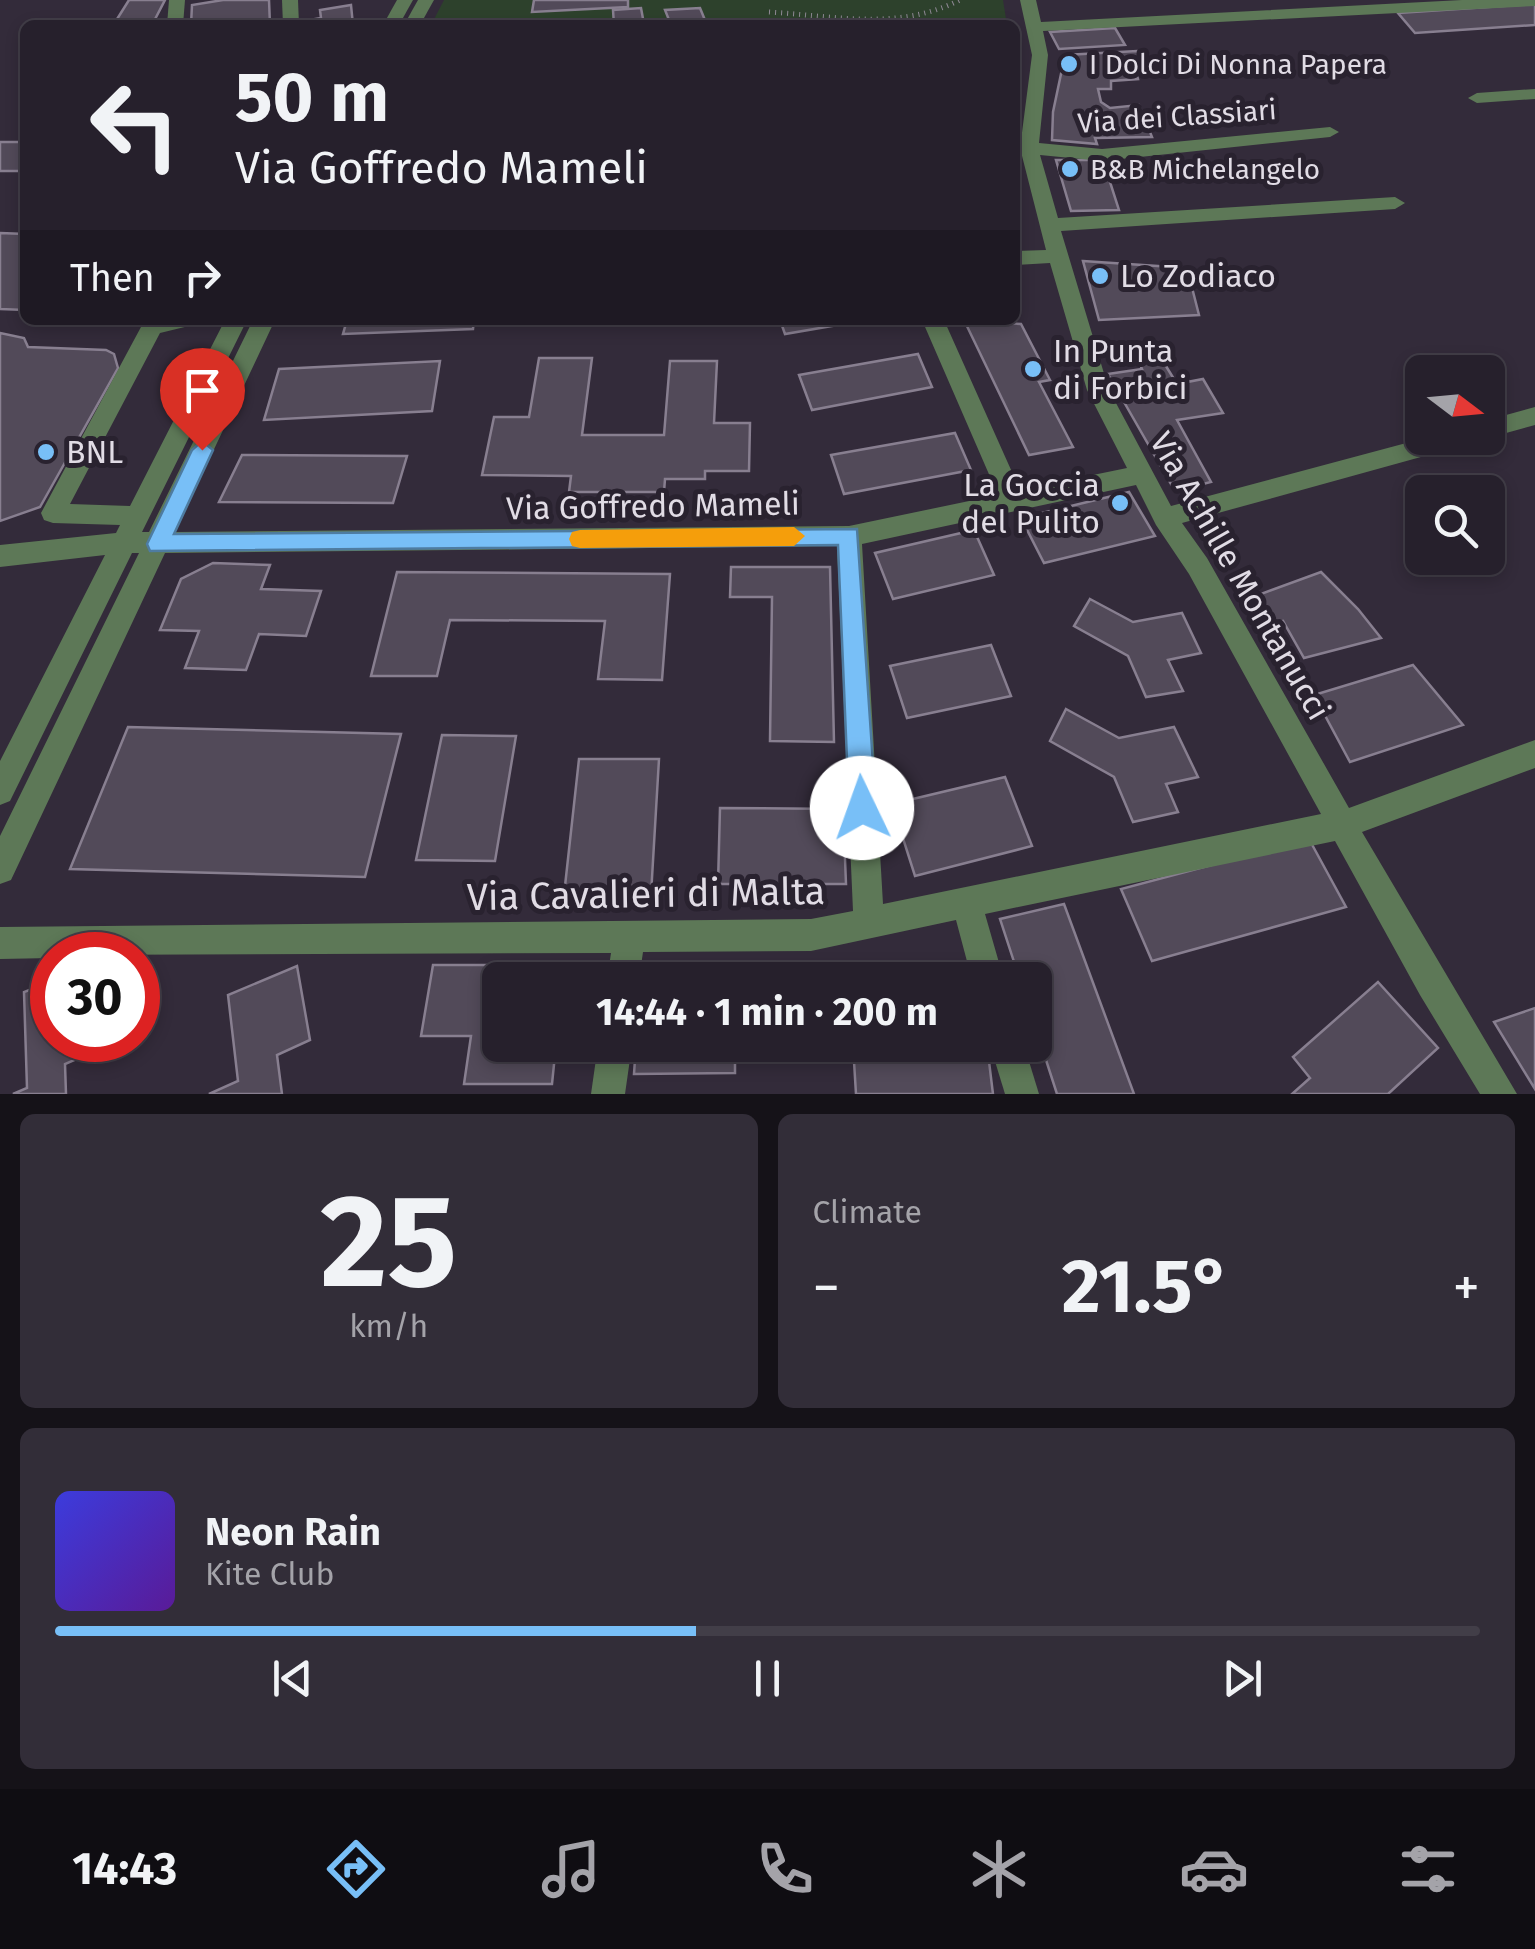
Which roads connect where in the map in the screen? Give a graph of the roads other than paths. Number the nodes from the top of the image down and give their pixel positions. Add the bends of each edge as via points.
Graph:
1 (1028, 0) edge
2 (1535, 1) edge
3 (1034, 26) junction
4 (1027, 53) edge
5 (1535, 94) edge
6 (1477, 98) dead end
7 (1330, 132) dead end
8 (1029, 148) junction
9 (1395, 202) dead end
10 (1051, 226) junction
11 (1056, 256) junction
12 (1020, 258) edge
13 (162, 325) edge
14 (233, 325) edge
15 (262, 325) edge
16 (935, 325) edge
17 (1535, 416) edge
18 (1505, 424) edge
19 (1405, 452) edge
20 (1142, 474) junction
21 (1012, 500) junction
22 (137, 516) junction
23 (1165, 518) junction
24 (849, 536) junction
25 (124, 543) junction
26 (158, 544) junction
27 (0, 556) edge
28 (1535, 754) edge
29 (0, 792) edge
30 (1344, 824) junction
31 (0, 869) edge
32 (966, 902) junction
33 (868, 924) junction
34 (628, 937) junction
35 (0, 944) edge
36 (625, 962) edge
37 (983, 962) edge
38 (613, 1062) edge
39 (1012, 1062) edge
40 (608, 1094) edge
41 (1022, 1094) edge
42 (1500, 1094) edge

1 - 3 street, Via Achille Montanucci
2 - 3 street
3 - 4 street, Via Achille Montanucci
4 - 8 street, Via Achille Montanucci
5 - 6 street
7 - 8 street, Via dei Classiari via 1102,155
8 - 10 street, Via Achille Montanucci
9 - 10 street
10 - 11 street, Via Achille Montanucci
11 - 12 street
11 - 20 street, Via Achille Montanucci via 1098,390
13 - 22 street via 152,327 54,513
14 - 22 street
15 - 26 street
16 - 21 street
17 - 18 street
19 - 23 street
20 - 21 street, Via Goffredo Mameli
20 - 23 street, Via Achille Montanucci
21 - 24 street, Via Goffredo Mameli
22 - 25 street
23 - 30 street, Via Achille Montanucci
24 - 26 street, Via Goffredo Mameli
24 - 33 street
25 - 26 street, Via Goffredo Mameli
25 - 27 street, Via Goffredo Mameli
25 - 29 street
26 - 31 street
28 - 30 street, Via Cavalieri di Malta
30 - 32 street, Via Cavalieri di Malta
30 - 42 street, Via Achille Montanucci
32 - 33 street, Via Cavalieri di Malta
32 - 37 street
33 - 34 street, Via Cavalieri di Malta via 810,935
34 - 35 street, Via Cavalieri di Malta
34 - 36 street
38 - 40 street
39 - 41 street

